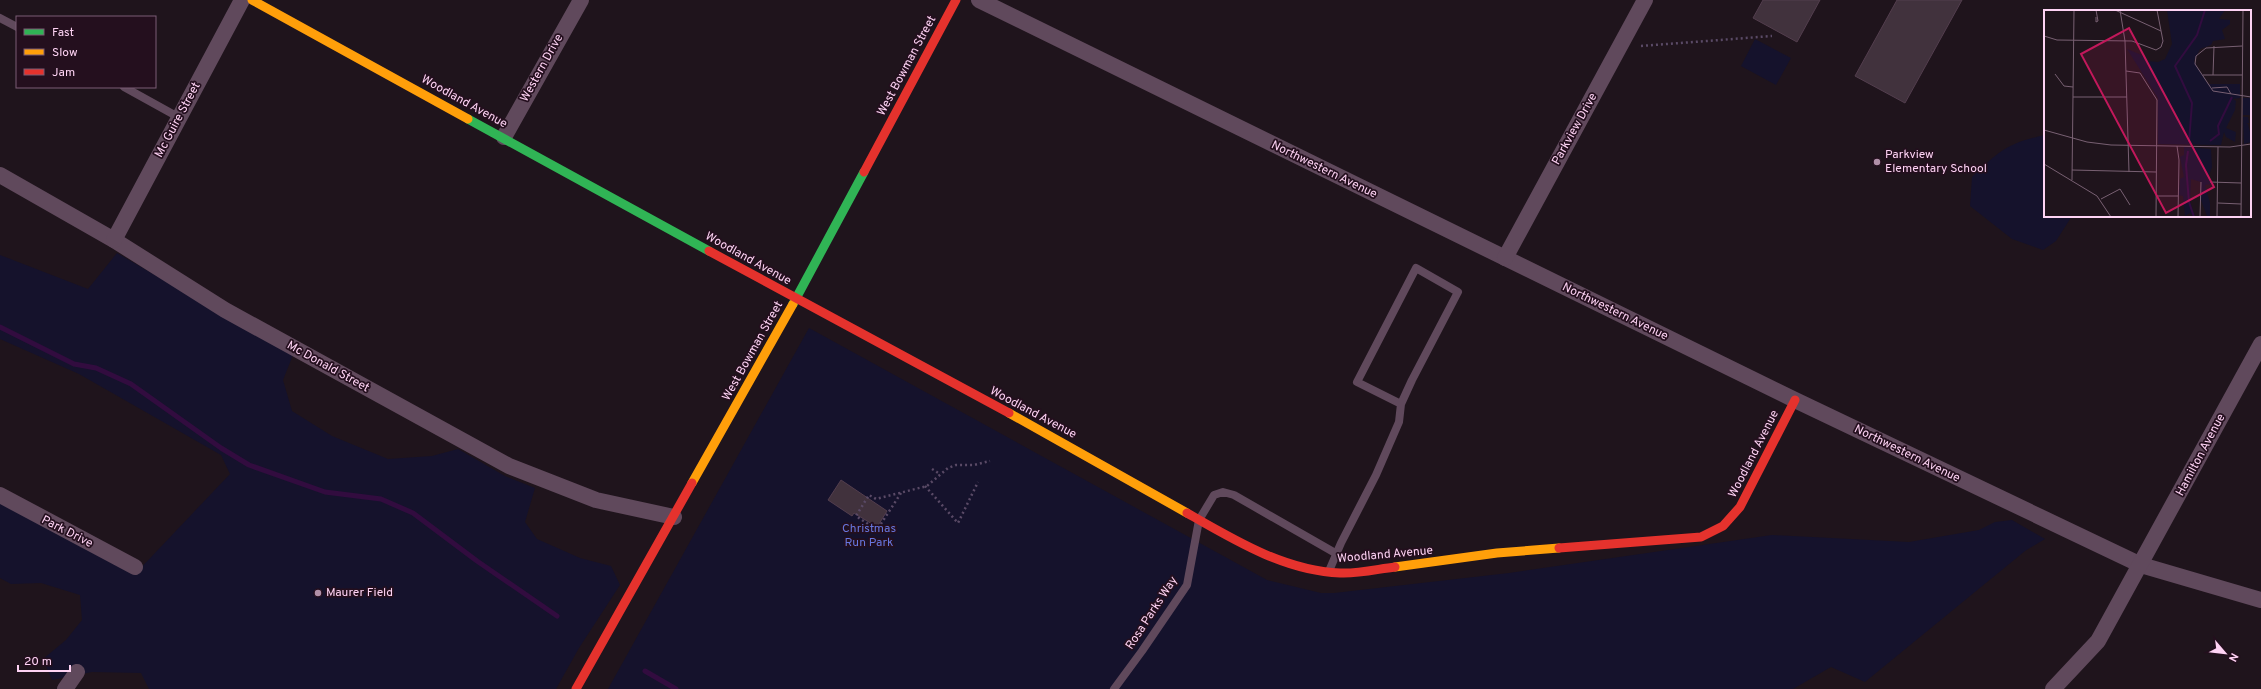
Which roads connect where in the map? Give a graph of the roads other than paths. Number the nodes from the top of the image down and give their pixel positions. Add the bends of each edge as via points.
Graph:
1 (242, 0) edge
2 (252, 0) edge
3 (581, 0) edge
4 (956, 0) edge
5 (979, 0) edge
6 (1645, 0) edge
7 (0, 18) edge
8 (16, 27) edge
9 (126, 88) edge
10 (180, 118) junction
11 (504, 137) junction
12 (0, 175) edge
13 (114, 240) junction
14 (1505, 258) junction
15 (796, 299) junction
16 (2261, 344) edge
17 (1795, 400) junction
18 (1402, 404) junction
19 (0, 496) edge
20 (674, 517) junction
21 (1199, 520) junction
22 (1337, 554) junction
23 (2141, 565) junction
24 (135, 567) dead end
25 (1329, 571) junction
26 (2261, 600) edge
27 (77, 672) dead end
28 (66, 689) edge
29 (576, 689) edge
30 (1114, 689) edge
31 (2052, 689) edge

1 - 10 street, Mc Guire Street
2 - 11 street, Woodland Avenue
3 - 11 street, Western Drive
4 - 15 street, West Bowman Street
5 - 14 street, Northwestern Avenue
6 - 14 street, Parkview Drive
7 - 8 lane
9 - 10 lane
10 - 13 street, Mc Guire Street
11 - 15 street, Woodland Avenue
12 - 13 street, Mc Donald Street
13 - 20 street, Mc Donald Street via 225,310 509,466 596,500
14 - 17 street, Northwestern Avenue
15 - 20 street, West Bowman Street
15 - 21 street, Woodland Avenue via 1081,452
16 - 23 street, Hamilton Avenue
17 - 23 street, Northwestern Avenue
17 - 25 street, Woodland Avenue via 1740,508 1723,526 1701,537 1497,554 1341,572
18 - 18 lane via 1458,292 1416,268 1357,382
18 - 22 lane via 1399,422
19 - 24 street, Park Drive
20 - 29 street, West Bowman Street
21 - 22 lane via 1214,495 1223,492 1234,495
21 - 25 street, Woodland Avenue via 1267,555 1302,568
21 - 30 lane, Rosa Parks Way via 1187,584
22 - 25 lane
23 - 26 street, Northwestern Avenue
23 - 31 street, Hamilton Avenue via 2098,641
27 - 28 street

